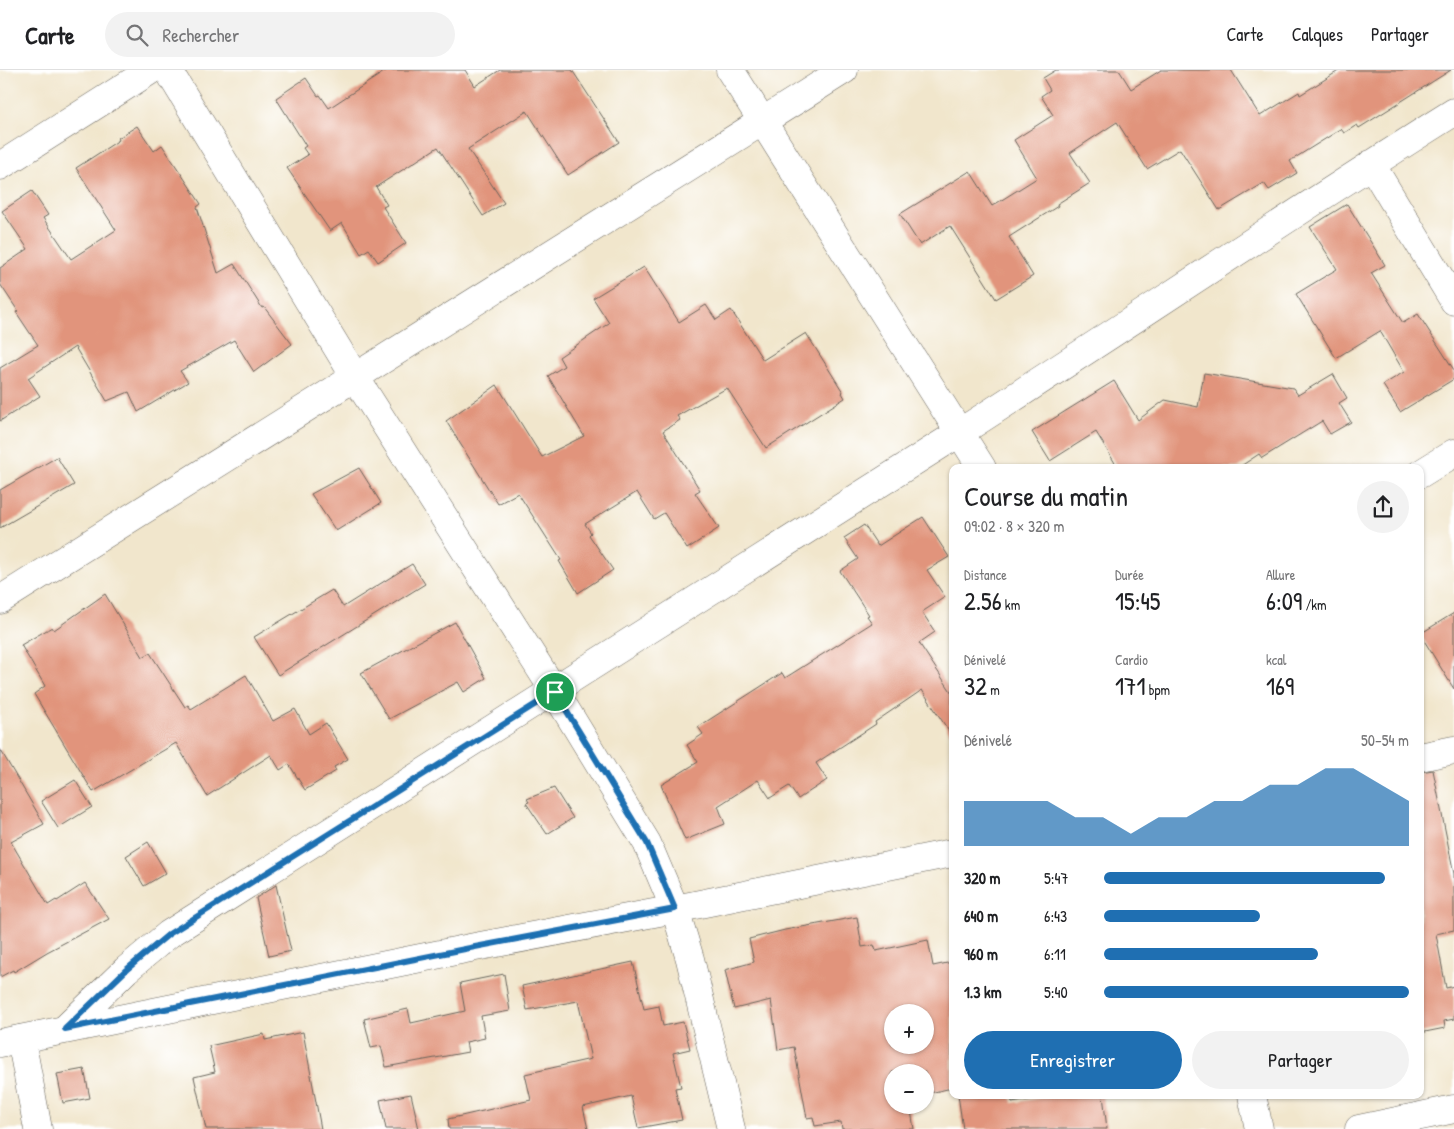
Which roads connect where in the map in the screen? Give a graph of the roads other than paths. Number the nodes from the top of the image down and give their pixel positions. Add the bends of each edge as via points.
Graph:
1 (151, 70) edge
2 (168, 70) edge
3 (730, 70) edge
4 (844, 70) edge
5 (1454, 112) edge
6 (763, 122) junction
7 (1371, 164) junction
8 (0, 166) edge
9 (1454, 301) edge
10 (355, 378) junction
11 (960, 432) junction
12 (1454, 453) edge
13 (980, 464) edge
14 (1424, 472) edge
15 (0, 600) edge
16 (555, 692) junction
17 (1454, 750) edge
18 (1424, 756) edge
19 (949, 854) edge
20 (675, 909) junction
21 (65, 1029) junction
22 (10, 1041) edge
23 (1253, 1099) edge
24 (1454, 1109) edge
25 (38, 1129) edge
26 (731, 1129) edge
27 (1259, 1129) edge
28 (1359, 1129) edge

1 - 8 street
2 - 10 street
3 - 6 street
4 - 6 street
5 - 7 street
6 - 10 street
6 - 11 street
7 - 9 street
7 - 11 street
10 - 15 street
10 - 16 street
11 - 13 street
11 - 16 street
12 - 14 street
16 - 20 street via 647,843
16 - 21 street via 169,934
17 - 18 street
19 - 20 street
20 - 21 street
20 - 26 street
21 - 22 street
22 - 25 street
23 - 27 street
24 - 28 street

